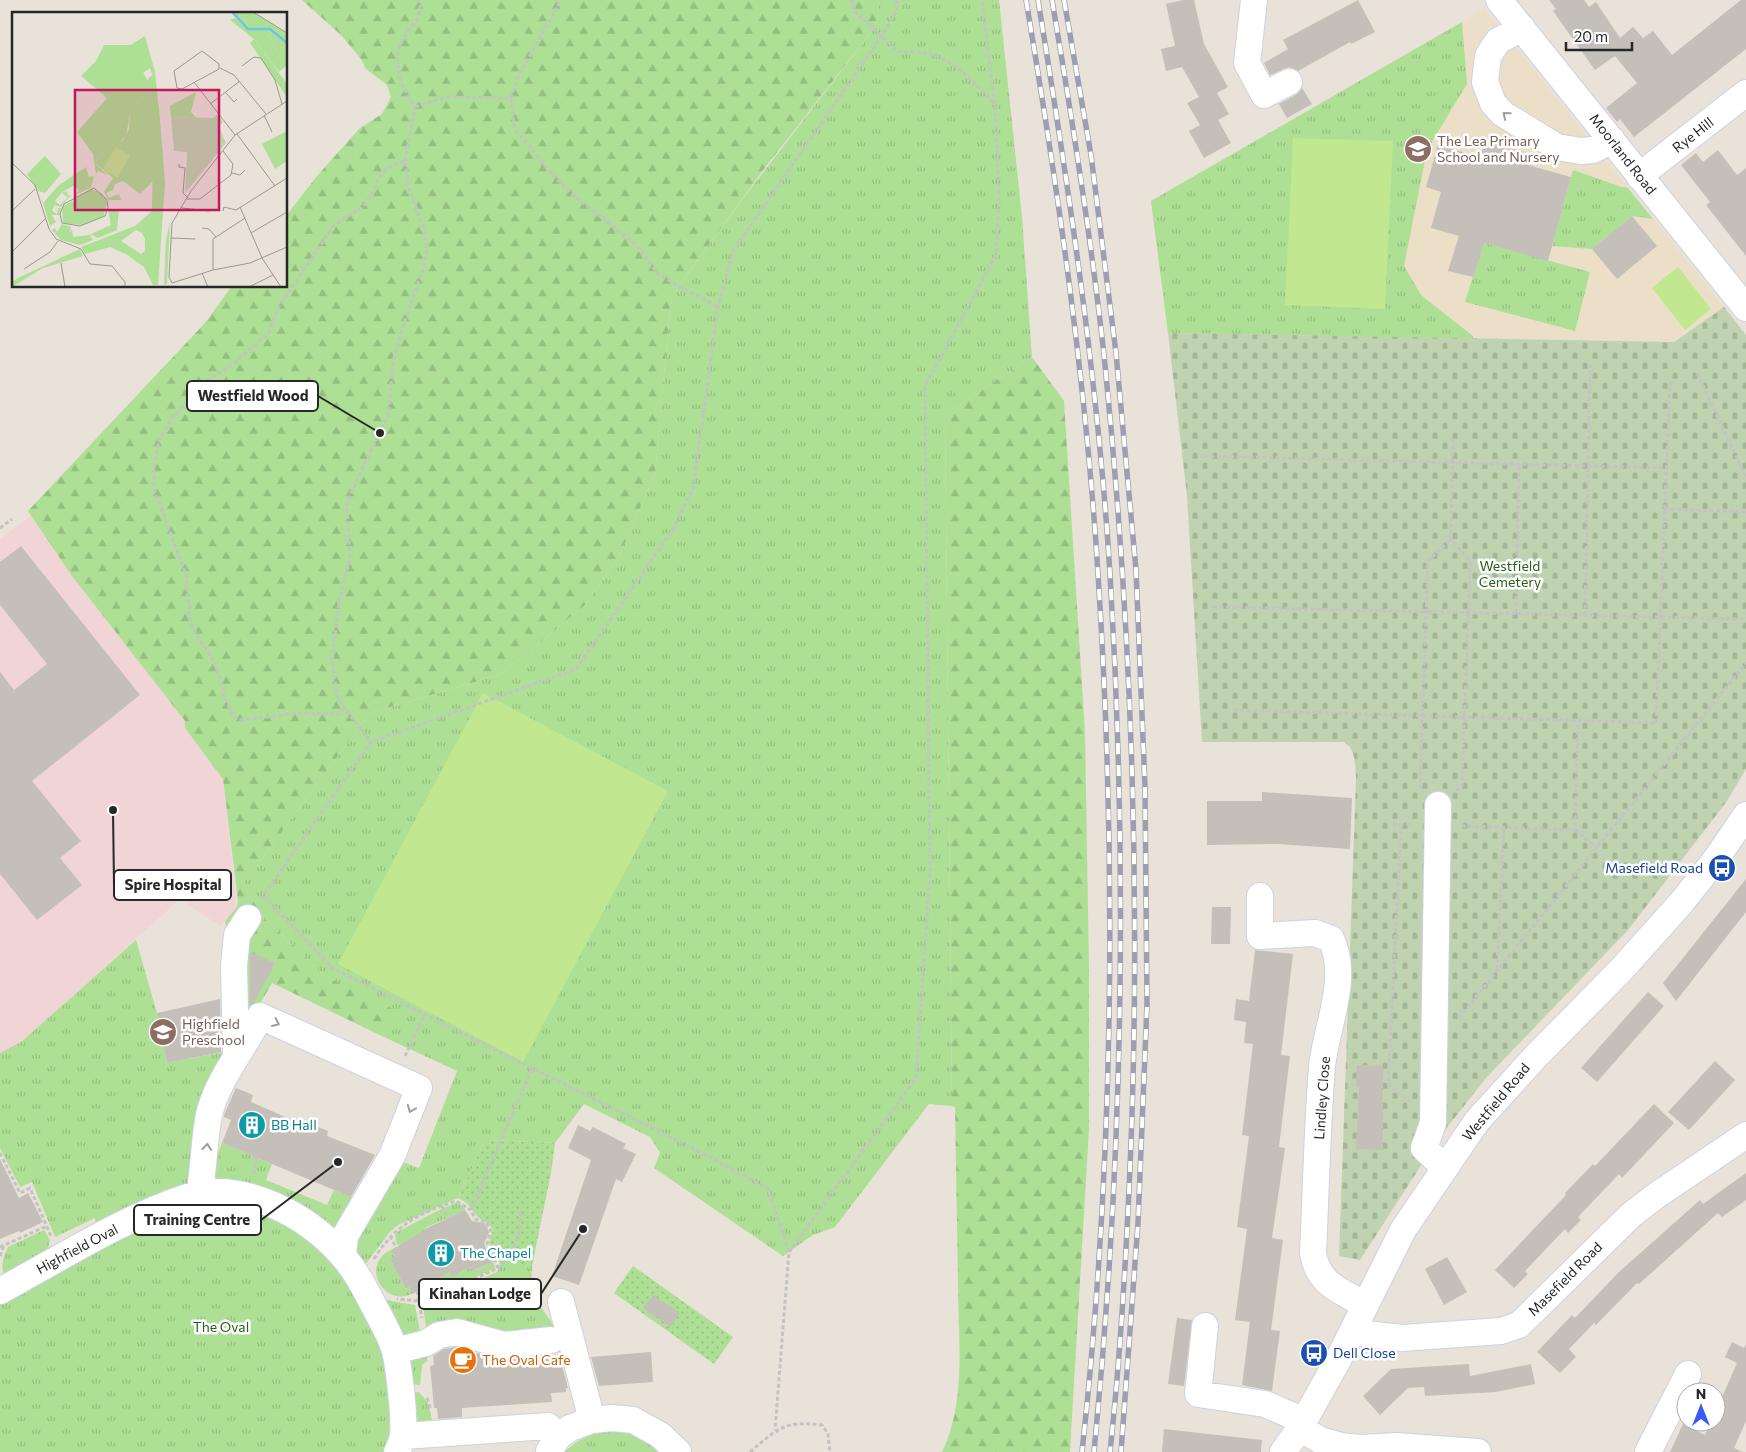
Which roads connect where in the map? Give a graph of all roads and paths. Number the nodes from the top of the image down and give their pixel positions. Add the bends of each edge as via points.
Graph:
1 (418, 0) edge
2 (561, 0) edge
3 (850, 0) edge
4 (898, 0) edge
5 (982, 0) edge
6 (1254, 0) edge
7 (1499, 0) edge
8 (1522, 28) junction
9 (881, 37) junction
10 (1290, 82) dead end
11 (1746, 94) edge
12 (511, 98) junction
13 (995, 104) junction
14 (415, 107) junction
15 (1612, 140) junction
16 (405, 162) junction
17 (1640, 176) junction
18 (718, 307) junction
19 (1746, 308) edge
20 (1590, 366) dead end
21 (1697, 373) dead end
22 (1670, 380) dead end
23 (1453, 439) dead end
24 (1204, 456) dead end
25 (1453, 462) junction
26 (1519, 464) junction
27 (1588, 466) junction
28 (1666, 468) junction
29 (1746, 477) edge
30 (1664, 509) junction
31 (1746, 512) edge
32 (12, 519) dead end
33 (0, 528) edge
34 (1451, 539) junction
35 (1213, 607) dead end
36 (1426, 611) junction
37 (1468, 612) junction
38 (1516, 613) junction
39 (1585, 615) junction
40 (1660, 617) junction
41 (1746, 619) edge
42 (1746, 663) edge
43 (343, 708) junction
44 (1234, 710) dead end
45 (1422, 716) junction
46 (1464, 717) junction
47 (1578, 721) junction
48 (371, 742) junction
49 (1420, 786) dead end
50 (1462, 786) dead end
51 (1438, 815) joint
52 (1746, 815) edge
53 (1401, 824) dead end
54 (1504, 828) junction
55 (1575, 830) junction
56 (1596, 848) junction
57 (264, 896) junction
58 (1260, 896) dead end
59 (248, 918) joint
60 (1497, 971) junction
61 (424, 1015) junction
62 (1457, 1021) dead end
63 (236, 1055) junction
64 (532, 1069) junction
65 (396, 1078) junction
66 (1433, 1122) junction
67 (1746, 1135) edge
68 (0, 1152) edge
69 (1445, 1168) junction
70 (200, 1196) junction
71 (442, 1206) junction
72 (471, 1210) junction
73 (520, 1212) dead end
74 (447, 1217) dead end
75 (47, 1226) junction
76 (390, 1236) junction
77 (5, 1244) junction
78 (0, 1247) edge
79 (396, 1248) dead end
80 (789, 1252) junction
81 (0, 1256) edge
82 (343, 1256) junction
83 (53, 1262) junction
84 (498, 1268) junction
85 (0, 1291) edge
86 (366, 1291) junction
87 (417, 1291) dead end
88 (420, 1301) junction
89 (560, 1302) dead end
90 (1360, 1316) junction
91 (1205, 1326) dead end
92 (551, 1340) dead end
93 (395, 1351) junction
94 (1688, 1374) dead end
95 (592, 1420) junction
96 (1302, 1425) junction
97 (775, 1430) junction
98 (400, 1444) edge
99 (555, 1446) edge
100 (1360, 1450) edge
101 (678, 1452) edge
102 (750, 1452) edge
103 (830, 1452) edge
104 (1283, 1452) edge
105 (1478, 1452) edge
106 (1648, 1452) edge

1 - 14 path via 420,15 401,41 397,70
2 - 12 path via 517,79
3 - 9 path via 854,11
4 - 9 path via 896,12
5 - 13 path
6 - 10 street via 1247,63 1264,96
7 - 8 street, Moorland Road
8 - 15 street, Moorland Road
15 -> 8 street via 1581,152 1557,147 1503,114 1493,102 1485,82 1488,56 1498,41
9 - 13 path via 899,52 920,50 940,57 960,69
9 - 18 path via 733,251
11 - 17 street, Rye Hill
12 - 14 path via 445,97
12 - 18 path via 515,129 554,176 636,245 659,275
13 - 80 path via 999,197 996,255 925,386 930,874 916,1078
14 - 16 path
15 - 17 street, Moorland Road
16 - 43 path via 427,249 393,361 389,413 348,505 350,559 339,601 332,662 338,700
16 - 43 path via 383,171 364,206 342,218 332,228 278,308 269,333 234,364 202,384 171,420 159,440 154,468 156,496 187,576 188,616 213,660 224,689 222,693 234,718 243,720 297,713 338,714
17 - 19 street, Moorland Road
18 - 48 path via 693,488 672,530 576,669
20 - 27 path
21 - 29 path
22 - 28 path
23 - 25 path
24 - 25 path
25 - 26 path
25 - 34 path
26 - 27 path
26 - 38 path
27 - 28 path
27 - 39 path
28 - 30 path
30 - 31 path
30 - 40 path
32 - 33 path
34 - 36 path via 1428,561
34 - 37 path via 1470,561
35 - 36 path
36 - 37 path
36 - 45 path
37 - 38 path
37 - 46 path
38 - 39 path
39 - 40 path
40 - 41 path
40 - 47 path via 1656,723
42 - 56 path
43 - 48 path
44 - 45 path
45 - 46 path
45 - 49 path
46 - 47 path
46 - 50 path
47 - 55 path
48 - 57 path
51 - 54 path
51 - 66 street
52 - 69 street, Westfield Road via 1681,903 1476,1121
53 - 66 path via 1388,1084
54 - 55 path
54 - 60 path
55 - 56 path
56 - 60 path
57 - 59 path
57 - 61 path via 332,968
58 - 90 street, Lindley Close via 1260,936 1316,933 1331,939 1338,960 1323,1065 1313,1253 1315,1267
59 - 63 street via 237,935 227,967
60 - 62 path
61 - 64 path
61 - 65 path
63 -> 65 street via 260,1016
70 -> 63 street via 210,1112
64 - 72 path
64 - 80 path via 768,1189
65 -> 82 street via 419,1088 392,1156 345,1236
66 - 69 street via 1424,1148
67 - 90 street, Masefield Road via 1656,1195 1632,1215 1519,1325 1501,1331 1402,1338 1366,1334
68 - 75 path via 20,1193 30,1188
69 - 90 street, Westfield Road via 1404,1230
70 - 82 street, Highfield Oval via 226,1193 251,1197 286,1212 316,1231
70 - 83 street, Highfield Oval via 188,1197 118,1227
71 - 72 path via 456,1201
71 - 74 path
71 - 76 path via 397,1229
72 - 84 path via 473,1220 486,1222 491,1231 486,1244
73 - 84 path via 523,1220 519,1231
75 - 77 path
75 - 83 path via 52,1240
76 - 79 path
76 - 86 path
77 - 78 path
77 - 81 path
80 - 97 path
82 - 86 street, Highfield Oval
83 - 85 street, Highfield Oval
84 - 88 path
86 - 88 path
86 - 93 street, Highfield Oval
87 - 88 path
89 - 95 street
90 - 96 street, Westfield Road
91 - 96 street via 1198,1394 1265,1404
92 - 93 street via 504,1345 457,1332
93 - 98 street, Highfield Oval
94 - 106 street
95 - 99 street via 570,1428
95 - 101 street via 633,1420 660,1435
96 - 100 street via 1320,1440
96 - 104 street, Westfield Road
97 - 102 path
97 - 103 path via 800,1422 822,1425 828,1434
98 - 99 street via 548,1426
100 - 105 street via 1396,1446

